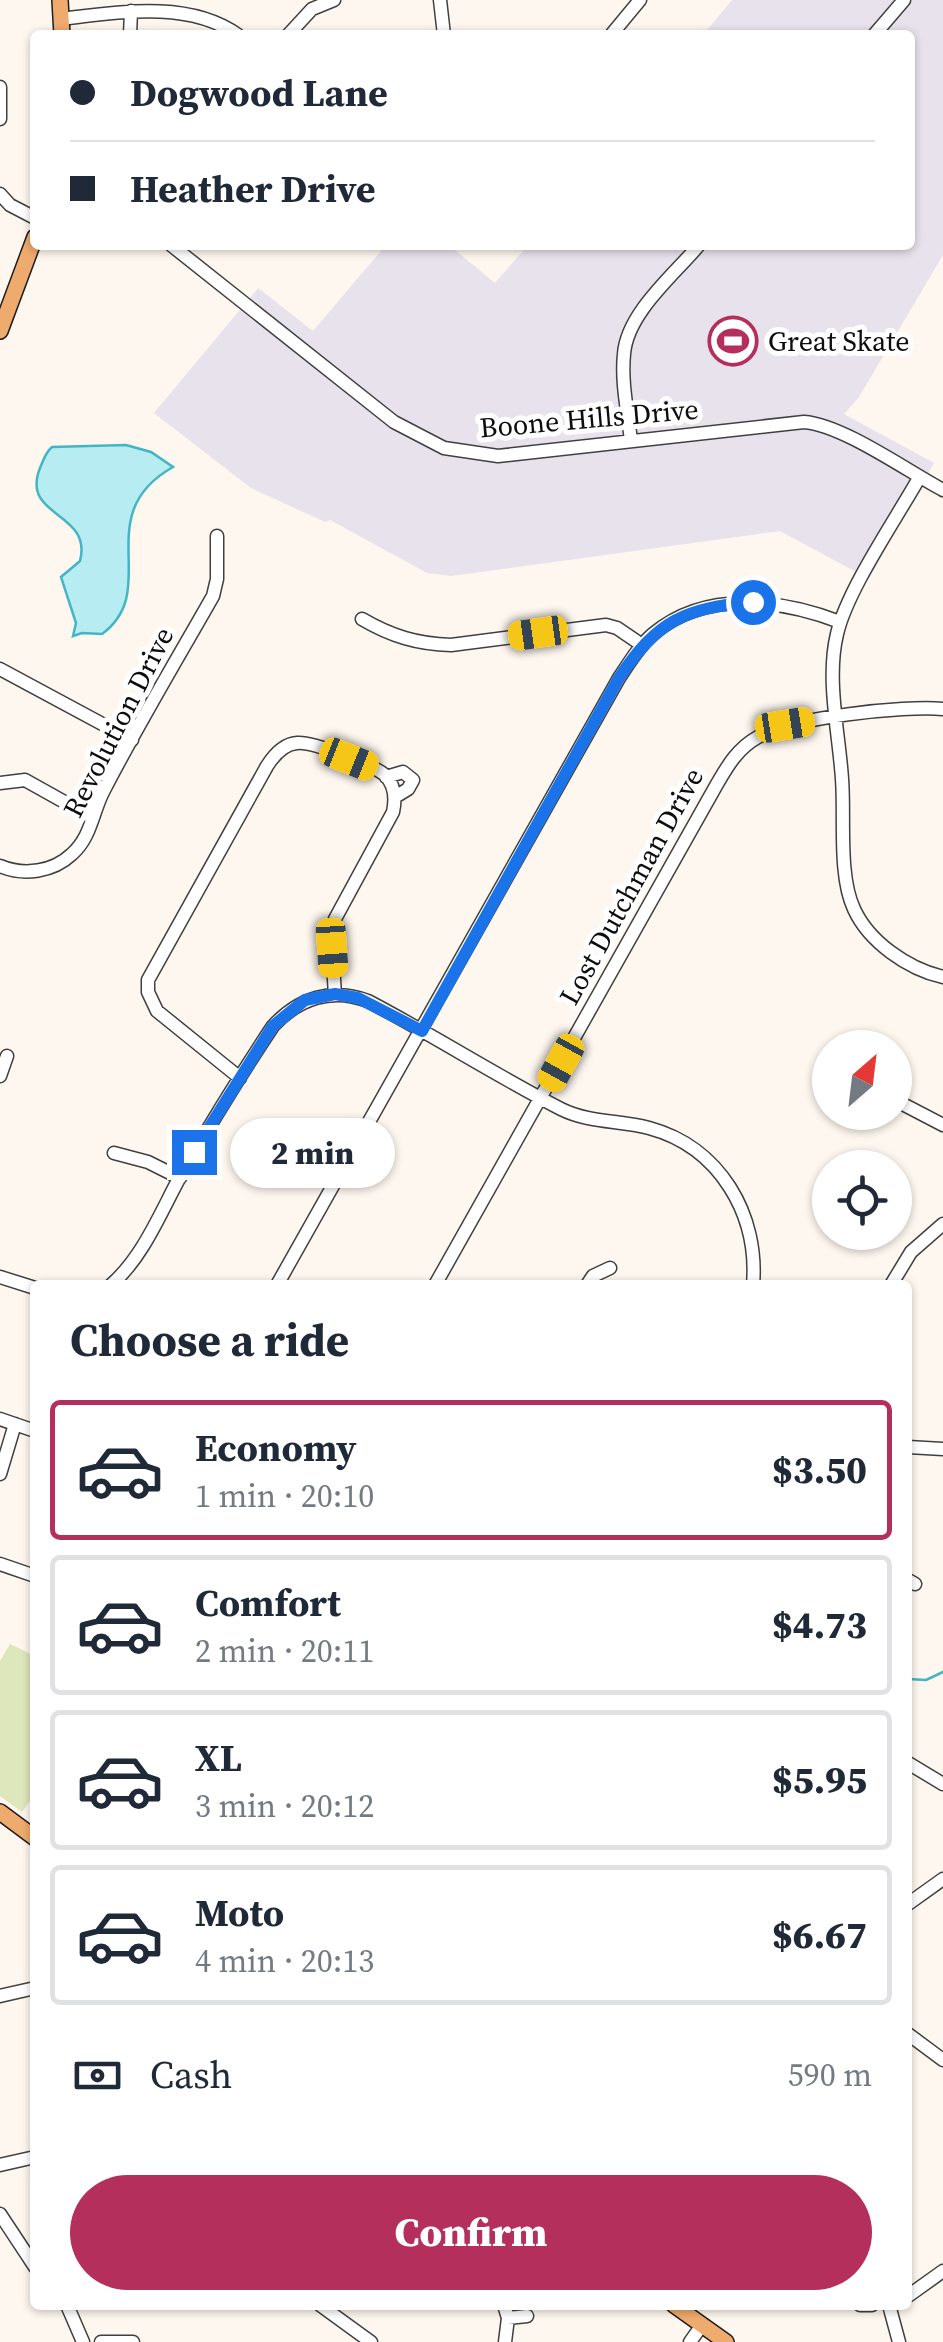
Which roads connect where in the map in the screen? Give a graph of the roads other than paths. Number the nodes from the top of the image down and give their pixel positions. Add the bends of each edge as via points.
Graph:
1 (60, 0) edge
2 (334, 0) edge
3 (440, 0) edge
4 (904, 0) edge
5 (635, 2) edge
6 (130, 12) junction
7 (62, 27) edge
8 (130, 30) edge
9 (231, 30) edge
10 (293, 30) edge
11 (443, 30) edge
12 (615, 30) edge
13 (878, 30) edge
14 (0, 87) edge
15 (0, 119) edge
16 (0, 194) edge
17 (30, 215) edge
18 (31, 250) edge
19 (178, 250) edge
20 (695, 250) edge
21 (0, 332) edge
22 (631, 441) junction
23 (920, 478) junction
24 (943, 490) edge
25 (217, 536) dead end
26 (362, 619) dead end
27 (840, 622) junction
28 (642, 645) junction
29 (0, 669) edge
30 (943, 709) edge
31 (836, 718) junction
32 (132, 740) junction
33 (386, 777) junction
34 (0, 783) edge
35 (395, 797) junction
36 (93, 818) junction
37 (0, 866) edge
38 (943, 977) edge
39 (335, 994) junction
40 (422, 1031) junction
41 (6, 1056) dead end
42 (0, 1076) edge
43 (240, 1078) junction
44 (541, 1098) junction
45 (912, 1109) edge
46 (943, 1125) edge
47 (114, 1153) dead end
48 (180, 1178) junction
49 (943, 1224) edge
50 (610, 1268) dead end
51 (0, 1278) edge
52 (115, 1280) edge
53 (279, 1280) edge
54 (439, 1280) edge
55 (590, 1280) edge
56 (753, 1280) edge
57 (895, 1280) edge
58 (30, 1287) edge
59 (0, 1420) edge
60 (15, 1424) junction
61 (30, 1428) edge
62 (912, 1447) edge
63 (943, 1449) edge
64 (0, 1474) edge
65 (0, 1564) edge
66 (30, 1574) edge
67 (912, 1765) edge
68 (943, 1784) edge
69 (0, 1812) edge
70 (30, 1834) edge
71 (943, 1879) edge
72 (912, 1901) edge
73 (30, 1989) edge
74 (0, 1996) edge
75 (912, 2037) edge
76 (943, 2060) edge
77 (30, 2158) edge
78 (0, 2165) edge
79 (0, 2214) edge
80 (30, 2259) edge
81 (943, 2271) edge
82 (912, 2293) edge
83 (69, 2310) edge
84 (327, 2310) edge
85 (681, 2310) edge
86 (889, 2310) edge
87 (506, 2311) edge
88 (527, 2316) dead end
89 (702, 2325) junction
90 (83, 2342) edge
91 (101, 2342) edge
92 (133, 2342) edge
93 (371, 2342) edge
94 (506, 2342) edge
95 (690, 2342) edge
96 (726, 2342) edge
97 (899, 2342) edge

1 - 7 main road
2 - 10 street
3 - 11 street
4 - 13 street
5 - 12 street
6 - 7 street
6 - 8 street
6 - 9 street via 182,10
14 - 15 street
16 - 17 street
18 - 21 main road
19 - 22 street, Boone Hills Drive via 365,400 432,443 498,456
20 - 22 street via 629,333 624,373
22 - 23 street, Boone Hills Drive via 816,423
23 - 24 street, Boone Hills Drive
23 - 27 street
25 - 32 street, Revolution Drive via 213,596
26 - 28 street via 426,644 606,625
27 - 28 street via 788,604 735,604 690,613
27 - 31 street
28 - 40 street
29 - 32 street
30 - 31 street, Lost Dutchman Drive
31 - 38 street via 854,911 888,949
31 - 44 street, Lost Dutchman Drive via 770,730 729,763
32 - 36 street, Revolution Drive
33 - 35 street
33 - 35 street via 402,772 414,780
33 - 43 street via 310,744 283,747 152,970 148,992 156,1011
34 - 36 street via 25,780
35 - 39 street via 335,920
36 - 37 street, Revolution Drive via 80,846 55,866 19,872
39 - 40 street via 368,1001
39 - 43 street via 305,1000 284,1014
40 - 44 street
40 - 53 street
41 - 42 street
43 - 48 street
44 - 54 street, Lost Dutchman Drive
44 - 56 street via 588,1120 668,1134 713,1164 744,1210
45 - 46 street
47 - 48 street
48 - 52 street
49 - 57 street via 911,1252
50 - 55 street
51 - 58 street
59 - 60 street
60 - 61 street
60 - 64 street
62 - 63 street
65 - 66 street
67 - 68 street
69 - 70 main road
71 - 72 street
73 - 74 street
75 - 76 street
77 - 78 street
79 - 80 street
81 - 82 street
83 - 90 street
84 - 93 street
85 - 89 main road
86 - 97 street
87 - 88 street
87 - 94 street
89 - 95 street
89 - 96 main road
91 - 92 street

